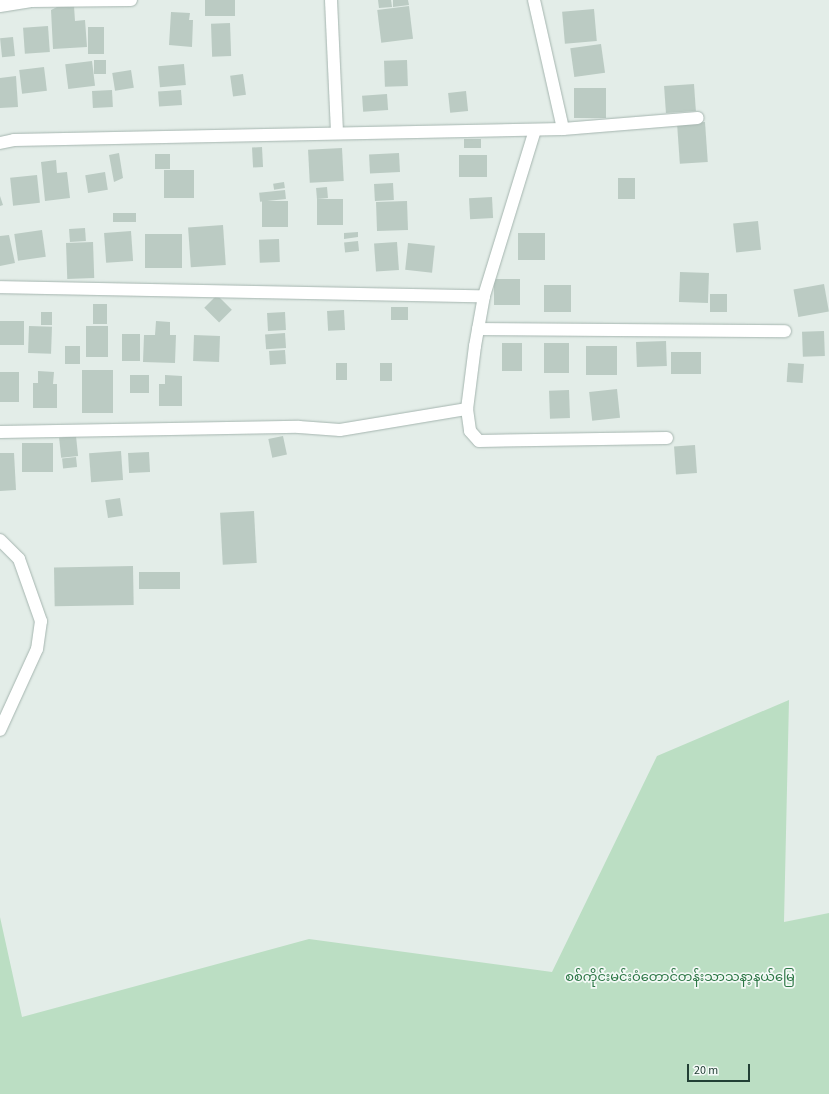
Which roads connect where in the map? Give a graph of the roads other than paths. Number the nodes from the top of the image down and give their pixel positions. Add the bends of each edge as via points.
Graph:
1 (131, 0) edge
2 (331, 0) edge
3 (534, 0) edge
4 (30, 1) edge
5 (0, 6) edge
6 (698, 118) dead end
7 (564, 129) junction
8 (535, 130) junction
9 (337, 133) junction
10 (0, 143) edge
11 (0, 287) edge
12 (484, 296) junction
13 (478, 329) junction
14 (786, 331) dead end
15 (467, 410) junction
16 (0, 432) edge
17 (667, 438) dead end
18 (0, 540) edge
19 (0, 730) edge

1 - 4 street
2 - 9 street
3 - 7 street
4 - 5 street
6 - 7 street
7 - 8 street
8 - 9 street
8 - 12 street
9 - 10 street via 14,140
11 - 12 street
12 - 13 street
13 - 14 street
13 - 15 street
15 - 16 street via 340,430 299,427
15 - 17 street via 470,431 479,441
18 - 19 street via 19,559 41,621 38,649

